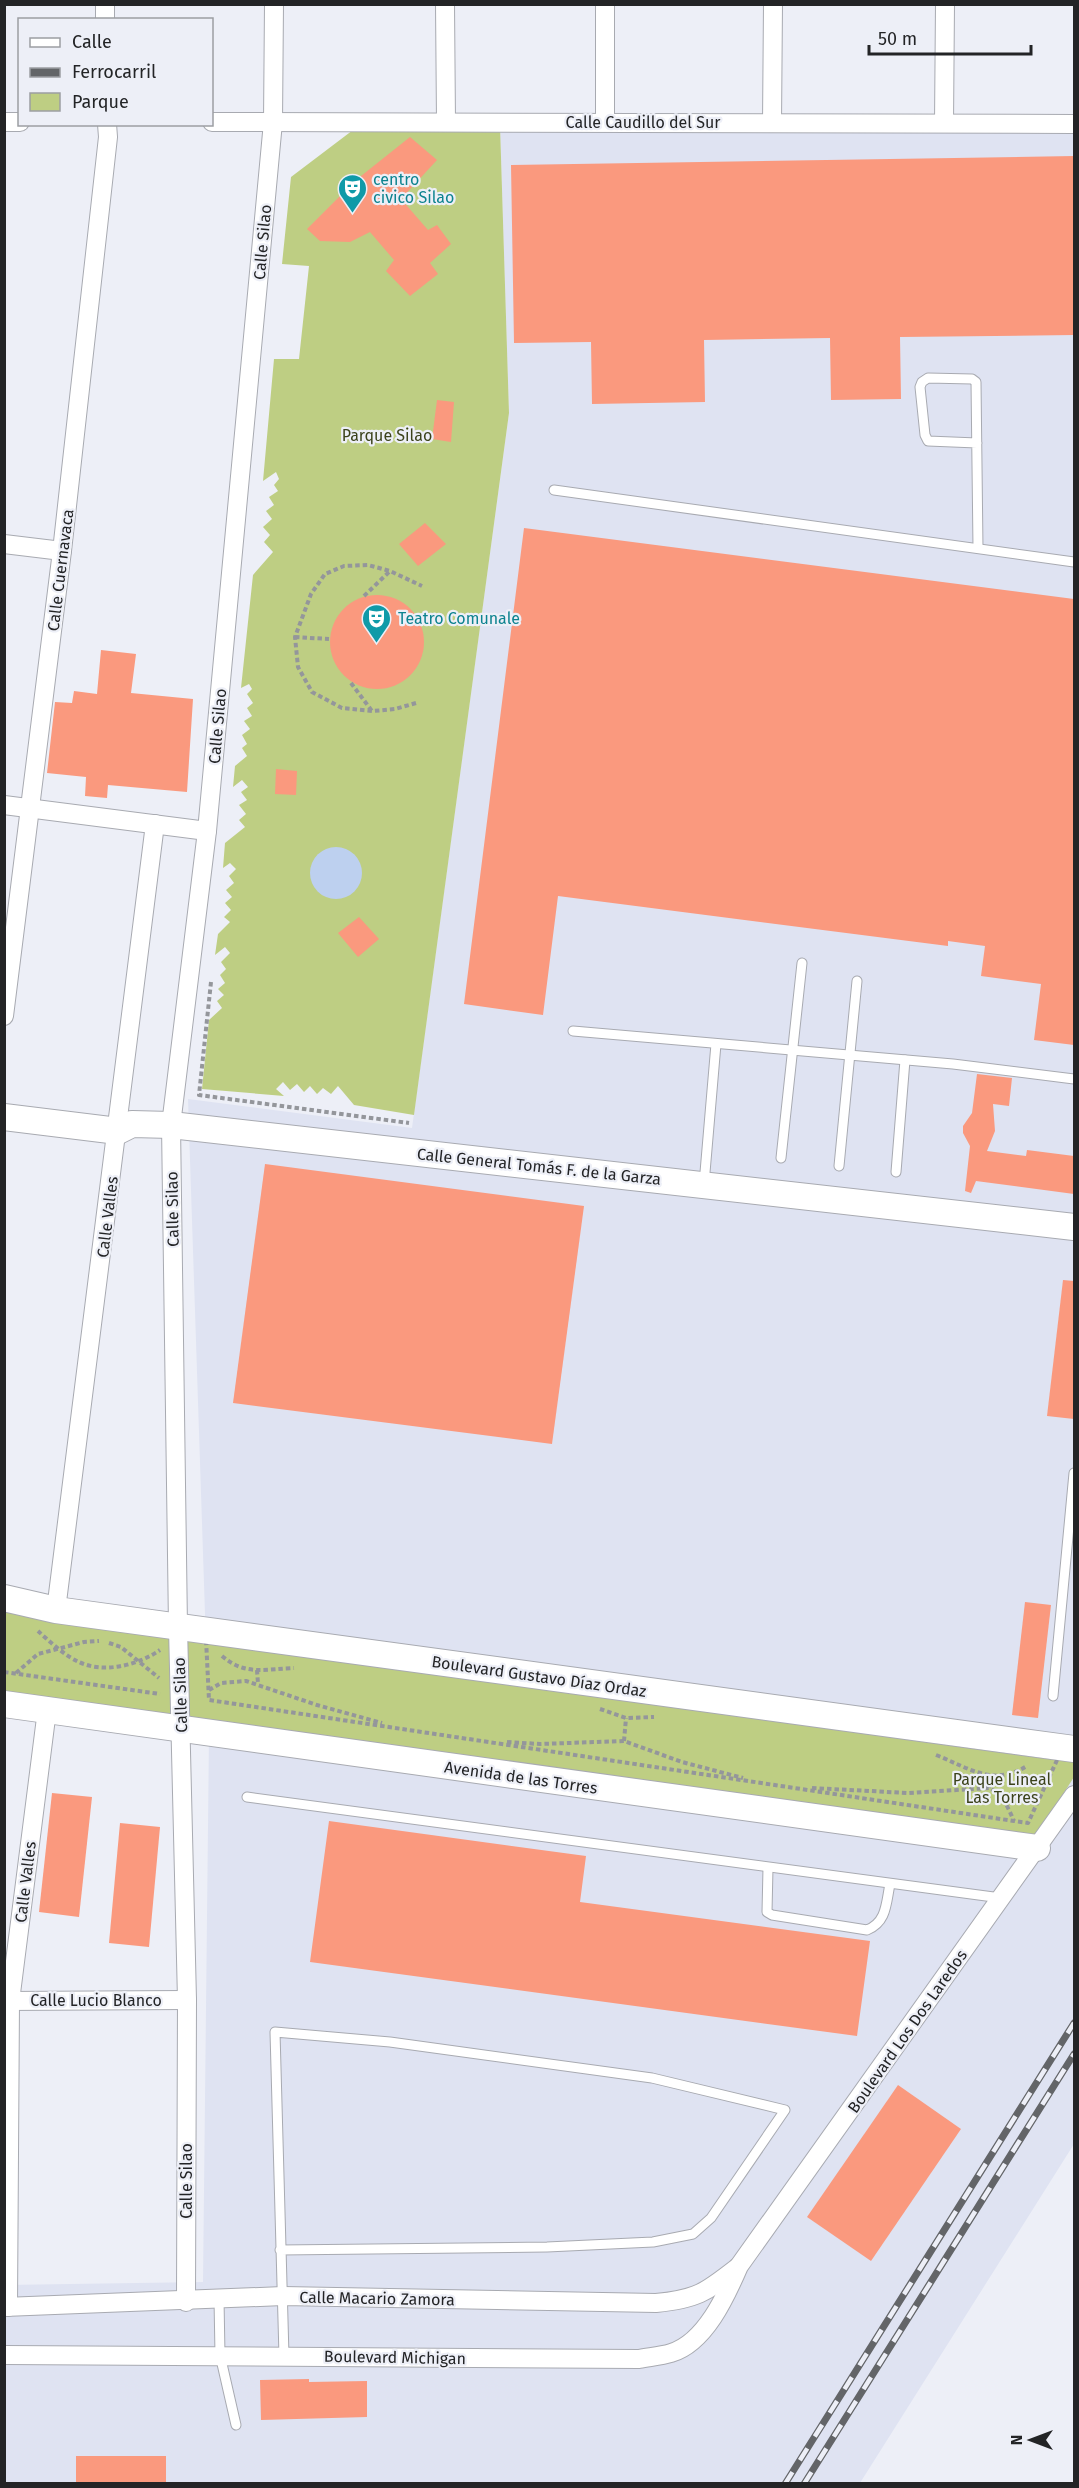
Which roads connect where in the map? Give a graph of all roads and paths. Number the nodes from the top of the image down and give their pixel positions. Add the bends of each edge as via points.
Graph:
1 (274, 4) edge
2 (446, 4) edge
3 (605, 4) edge
4 (773, 4) edge
5 (945, 4) edge
6 (213, 122) edge
7 (273, 122) junction
8 (446, 122) junction
9 (605, 122) junction
10 (772, 123) junction
11 (944, 123) junction
12 (1074, 124) edge
13 (107, 126) edge
14 (977, 443) junction
15 (554, 490) dead end
16 (4, 544) edge
17 (978, 548) junction
18 (62, 551) junction
19 (1074, 562) edge
20 (390, 571) junction
21 (422, 586) dead end
22 (364, 596) dead end
23 (295, 637) junction
24 (329, 639) dead end
25 (351, 683) dead end
26 (417, 703) dead end
27 (373, 711) junction
28 (4, 805) edge
29 (32, 808) junction
30 (155, 824) junction
31 (207, 831) junction
32 (802, 963) dead end
33 (211, 981) dead end
34 (857, 981) dead end
35 (4, 1016) edge
36 (573, 1031) dead end
37 (716, 1044) junction
38 (793, 1050) junction
39 (850, 1055) junction
40 (905, 1060) junction
41 (1074, 1080) edge
42 (4, 1117) edge
43 (409, 1123) dead end
44 (171, 1125) junction
45 (118, 1131) junction
46 (781, 1158) dead end
47 (839, 1166) dead end
48 (896, 1172) dead end
49 (704, 1184) junction
50 (1074, 1227) edge
51 (1074, 1473) edge
52 (4, 1598) edge
53 (56, 1610) junction
54 (178, 1627) junction
55 (35, 1628) dead end
56 (60, 1648) junction
57 (162, 1648) dead end
58 (138, 1661) junction
59 (257, 1670) dead end
60 (4, 1672) edge
61 (15, 1673) junction
62 (162, 1680) dead end
63 (258, 1684) junction
64 (208, 1691) junction
65 (169, 1695) dead end
66 (1053, 1696) dead end
67 (4, 1704) edge
68 (47, 1710) junction
69 (626, 1718) dead end
70 (400, 1728) junction
71 (182, 1730) junction
72 (479, 1740) junction
73 (624, 1741) junction
74 (1074, 1749) edge
75 (991, 1777) dead end
76 (778, 1786) junction
77 (989, 1788) junction
78 (1074, 1795) edge
79 (247, 1797) dead end
80 (1014, 1821) junction
81 (1037, 1848) junction
82 (768, 1868) junction
83 (890, 1884) junction
84 (1001, 1898) junction
85 (187, 2000) junction
86 (8, 2001) edge
87 (280, 2250) junction
88 (739, 2266) junction
89 (283, 2296) junction
90 (219, 2299) junction
91 (186, 2302) junction
92 (6, 2307) edge
93 (4, 2355) edge
94 (220, 2355) junction
95 (284, 2356) junction
96 (236, 2425) dead end

1 - 7 street, Calle Silao
2 - 8 street
3 - 9 street
4 - 10 street
5 - 11 street
6 - 7 street, Calle Caudillo del Sur
7 - 8 street, Calle Caudillo del Sur
7 - 31 street, Calle Silao
8 - 9 street, Calle Caudillo del Sur
9 - 10 street, Calle Caudillo del Sur
10 - 11 street, Calle Caudillo del Sur
11 - 12 street, Calle Caudillo del Sur
13 - 18 street, Calle Cuernavaca
14 - 14 lane via 976,382 928,378 922,382 928,441
14 - 17 lane
15 - 17 lane
16 - 18 street
17 - 19 lane
18 - 29 street, Calle Cuernavaca
20 - 21 path
20 - 22 path
20 - 23 path via 368,565 344,566 325,574 311,594
23 - 24 path
23 - 27 path via 298,667 312,692 342,708
25 - 27 path
26 - 27 path
28 - 29 street
29 - 30 street
29 - 35 street, Calle Cuernavaca
30 - 31 street
30 - 45 street, Calle Valles
31 - 44 street, Calle Silao
32 - 38 lane
33 - 43 path via 199,1095
34 - 39 lane
36 - 37 lane
37 - 38 lane
37 - 49 lane
38 - 39 lane
38 - 46 lane
39 - 40 lane
39 - 47 lane
40 - 41 lane
40 - 48 lane
42 - 45 street, Calle General Tomás F. de la Garza
44 - 45 street, Calle General Tomás F. de la Garza via 132,1124
44 - 49 street, Calle General Tomás F. de la Garza
44 - 54 street, Calle Silao
45 - 53 street, Calle Valles
49 - 50 street, Calle General Tomás F. de la Garza
51 - 66 lane
52 - 53 street, Boulevard Gustavo Díaz Ordaz
53 - 54 street, Boulevard Gustavo Díaz Ordaz
54 - 71 street, Calle Silao
54 - 74 street, Boulevard Gustavo Díaz Ordaz
55 - 56 path
56 - 58 path via 79,1662 93,1666 122,1666
56 - 58 path via 84,1642 110,1643
56 - 61 path via 38,1654
57 - 58 path
58 - 62 path
59 - 63 path
60 - 61 path
61 - 65 path
63 - 64 path via 235,1681
63 - 70 path
64 - 70 path via 209,1700
64 - 80 path via 207,1640 1058,1758 1028,1823
67 - 68 street, Avenida de las Torres
68 - 71 street, Avenida de las Torres
68 - 86 street, Calle Valles
69 - 73 path
70 - 72 path
71 - 81 street, Avenida de las Torres
71 - 85 street, Calle Silao
72 - 73 path via 540,1744
72 - 76 path
73 - 76 path via 682,1762
75 - 77 path
76 - 77 path via 908,1792
76 - 80 path
77 - 80 path via 1004,1801
78 - 81 street, Boulevard Los Dos Laredos
79 - 82 lane
81 - 84 street, Boulevard Los Dos Laredos
82 - 83 lane
82 - 83 lane via 767,1912 867,1930 882,1920
83 - 84 lane
84 - 88 street, Boulevard Los Dos Laredos
85 - 86 street, Calle Lucio Blanco
85 - 91 street, Calle Silao
86 - 92 street, Calle Valles
87 - 87 lane via 275,2032 390,2042 652,2078 785,2110 711,2218 693,2234 653,2242 547,2247
87 - 89 lane
88 - 89 street, Calle Macario Zamora via 707,2291 683,2300 656,2303
88 - 95 street, Boulevard Michigan via 711,2320 674,2353 639,2359
89 - 90 street, Calle Macario Zamora
89 - 95 lane
90 - 91 street, Calle Macario Zamora
90 - 94 lane
91 - 92 street, Calle Macario Zamora
93 - 94 street, Boulevard Michigan
94 - 95 street, Boulevard Michigan
94 - 96 lane

